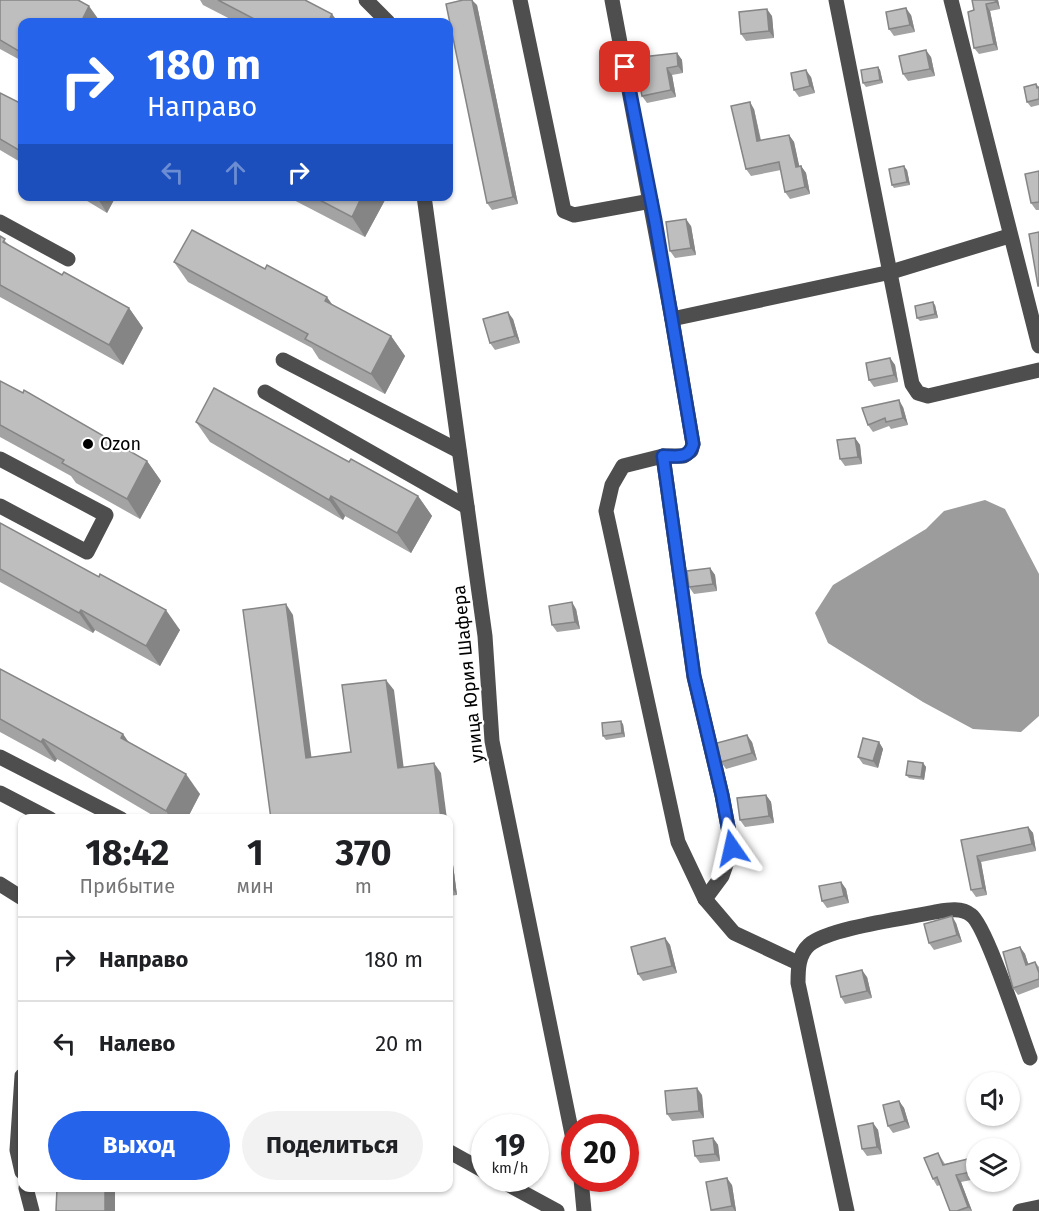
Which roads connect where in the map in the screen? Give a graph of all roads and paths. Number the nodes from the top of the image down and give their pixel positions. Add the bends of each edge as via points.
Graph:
1 (366, 0) edge
2 (520, 0) edge
3 (612, 0) edge
4 (836, 0) edge
5 (951, 0) edge
6 (384, 18) edge
7 (425, 201) edge
8 (651, 201) junction
9 (0, 222) edge
10 (1009, 236) junction
11 (68, 259) dead end
12 (891, 272) junction
13 (672, 319) junction
14 (1039, 346) edge
15 (283, 360) dead end
16 (1039, 370) edge
17 (265, 392) dead end
18 (459, 451) junction
19 (663, 456) junction
20 (0, 459) edge
21 (0, 506) edge
22 (467, 507) junction
23 (0, 757) edge
24 (0, 793) edge
25 (40, 814) edge
26 (111, 814) edge
27 (0, 884) edge
28 (18, 895) edge
29 (705, 899) junction
30 (798, 963) junction
31 (1030, 1058) dead end
32 (568, 1114) edge
33 (18, 1135) edge
34 (453, 1154) edge
35 (18, 1155) edge
36 (471, 1164) edge
37 (27, 1192) edge
38 (522, 1192) edge
39 (582, 1192) edge
40 (1039, 1207) edge
41 (32, 1211) edge
42 (557, 1211) edge
43 (585, 1211) edge
44 (847, 1211) edge
45 (1020, 1211) edge

1 - 6 street
2 - 8 street via 564,211 574,215
3 - 8 street
4 - 12 street
5 - 10 street
7 - 18 street, улица Юрия Шафера
8 - 13 street
9 - 11 street
10 - 12 street
10 - 14 street
12 - 13 street
12 - 16 street via 912,384 918,393 928,396
13 - 19 street via 693,444 684,456
15 - 18 street
17 - 22 street
18 - 22 street, улица Юрия Шафера
19 - 29 street via 694,676 732,848 722,876
19 - 29 street via 624,466 612,485 606,511 678,842
20 - 21 street via 106,515 87,552
22 - 32 street, улица Юрия Шафера via 485,636 492,741
23 - 26 street
24 - 25 street
27 - 28 street
29 - 30 street via 734,933
30 - 31 street via 808,945 825,936 935,912 964,911 979,923
30 - 44 street via 798,983
33 - 35 street
34 - 36 street
37 - 41 street
38 - 42 street
39 - 43 street
40 - 45 street

